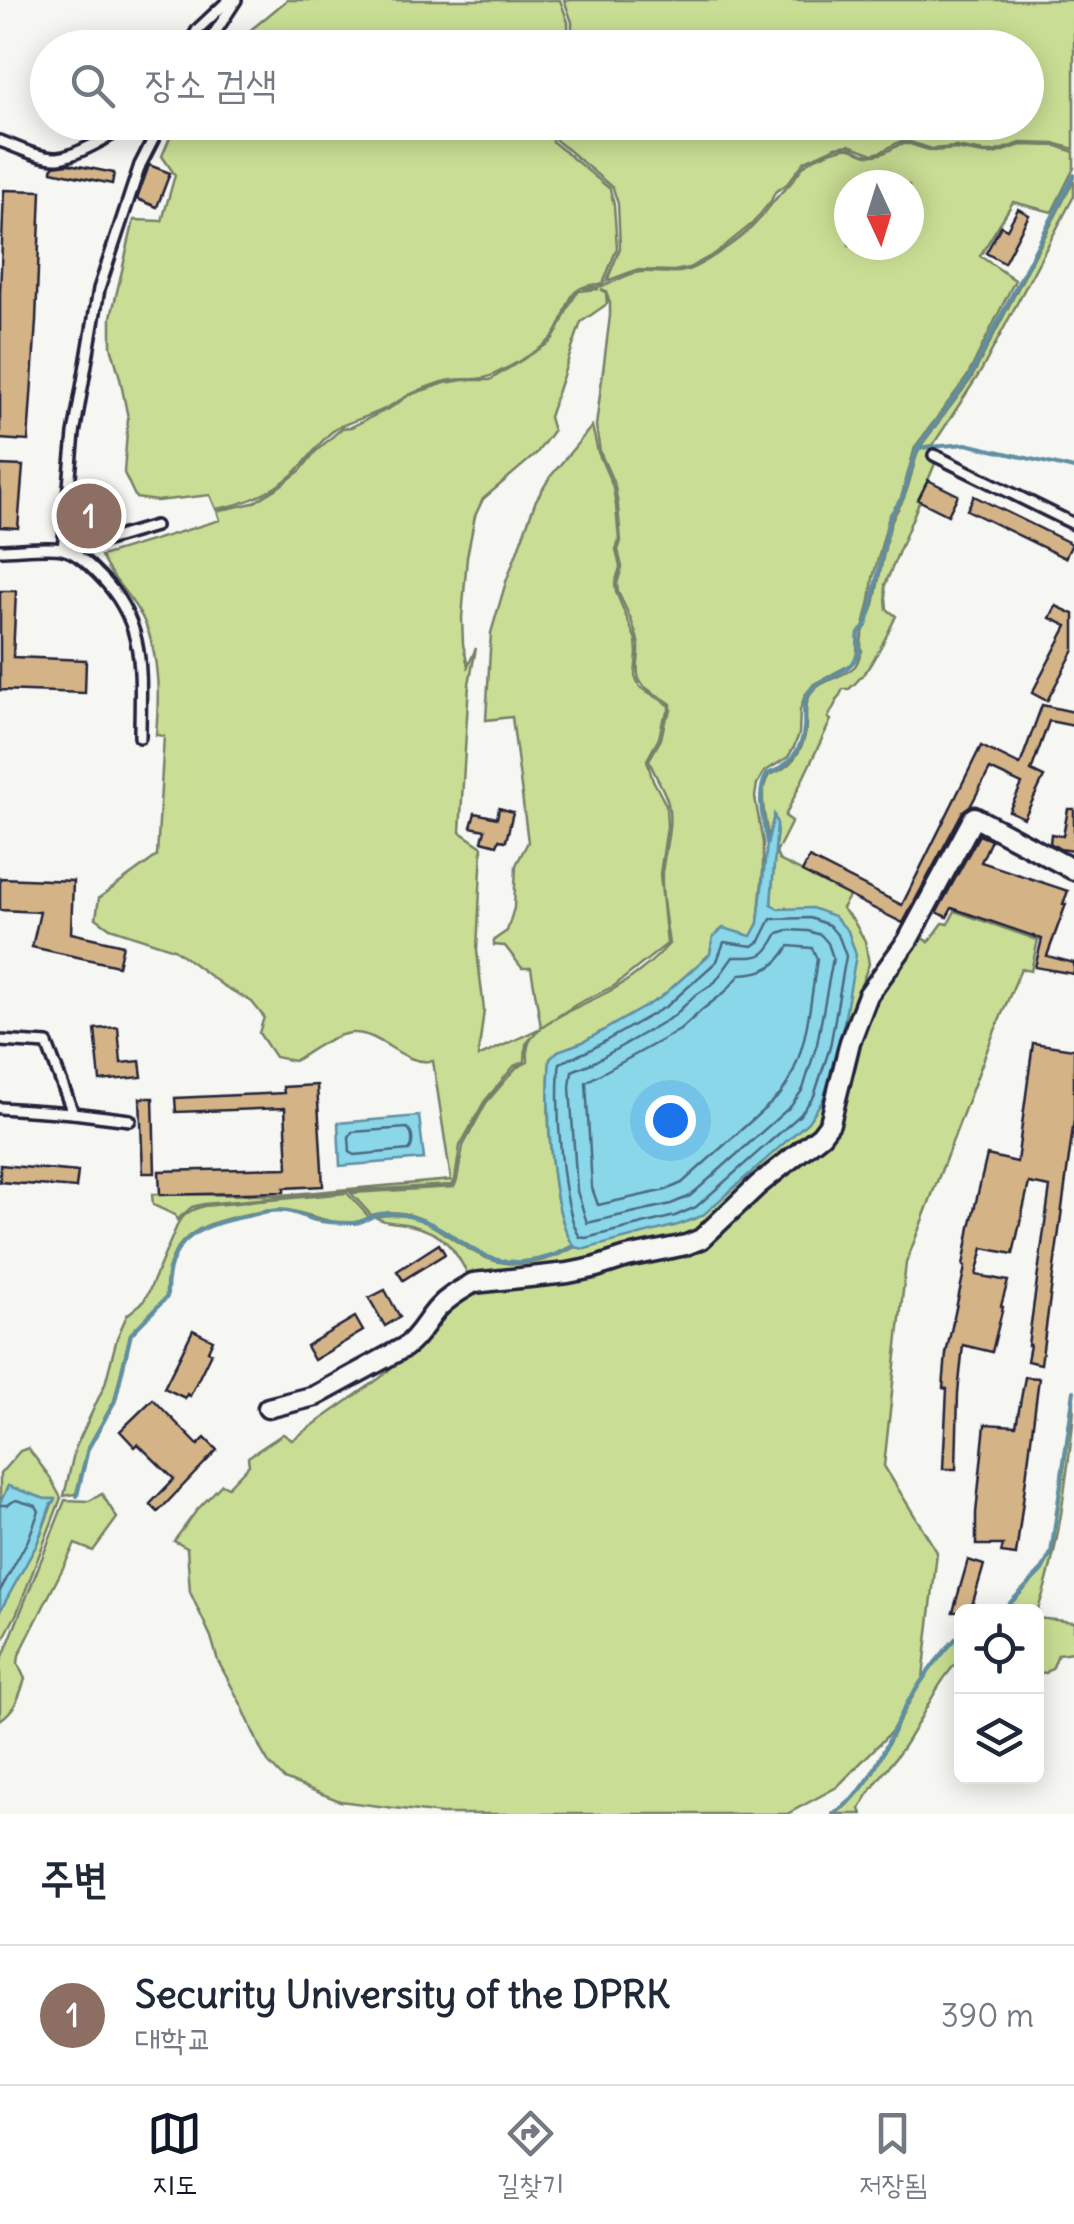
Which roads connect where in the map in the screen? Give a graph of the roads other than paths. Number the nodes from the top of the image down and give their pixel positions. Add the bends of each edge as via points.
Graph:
1 (232, 0) edge
2 (197, 30) edge
3 (214, 30) edge
4 (100, 140) edge
5 (153, 140) edge
6 (0, 141) edge
7 (934, 455) dead end
8 (1074, 524) edge
9 (155, 526) dead end
10 (62, 549) junction
11 (0, 550) edge
12 (140, 737) dead end
13 (1074, 870) edge
14 (0, 1041) edge
15 (0, 1108) edge
16 (73, 1113) junction
17 (130, 1120) dead end
18 (268, 1408) dead end

1 - 2 lane
1 - 3 lane
4 - 6 lane via 54,158
5 - 10 lane via 99,289
7 - 8 lane
9 - 10 lane
10 - 11 lane
10 - 12 lane via 106,581 130,620 140,652
13 - 18 street via 974,817 908,940 868,995 830,1124 702,1238 594,1268 474,1283 436,1310 405,1347 315,1396
14 - 16 lane via 47,1044
15 - 16 lane
16 - 17 lane

